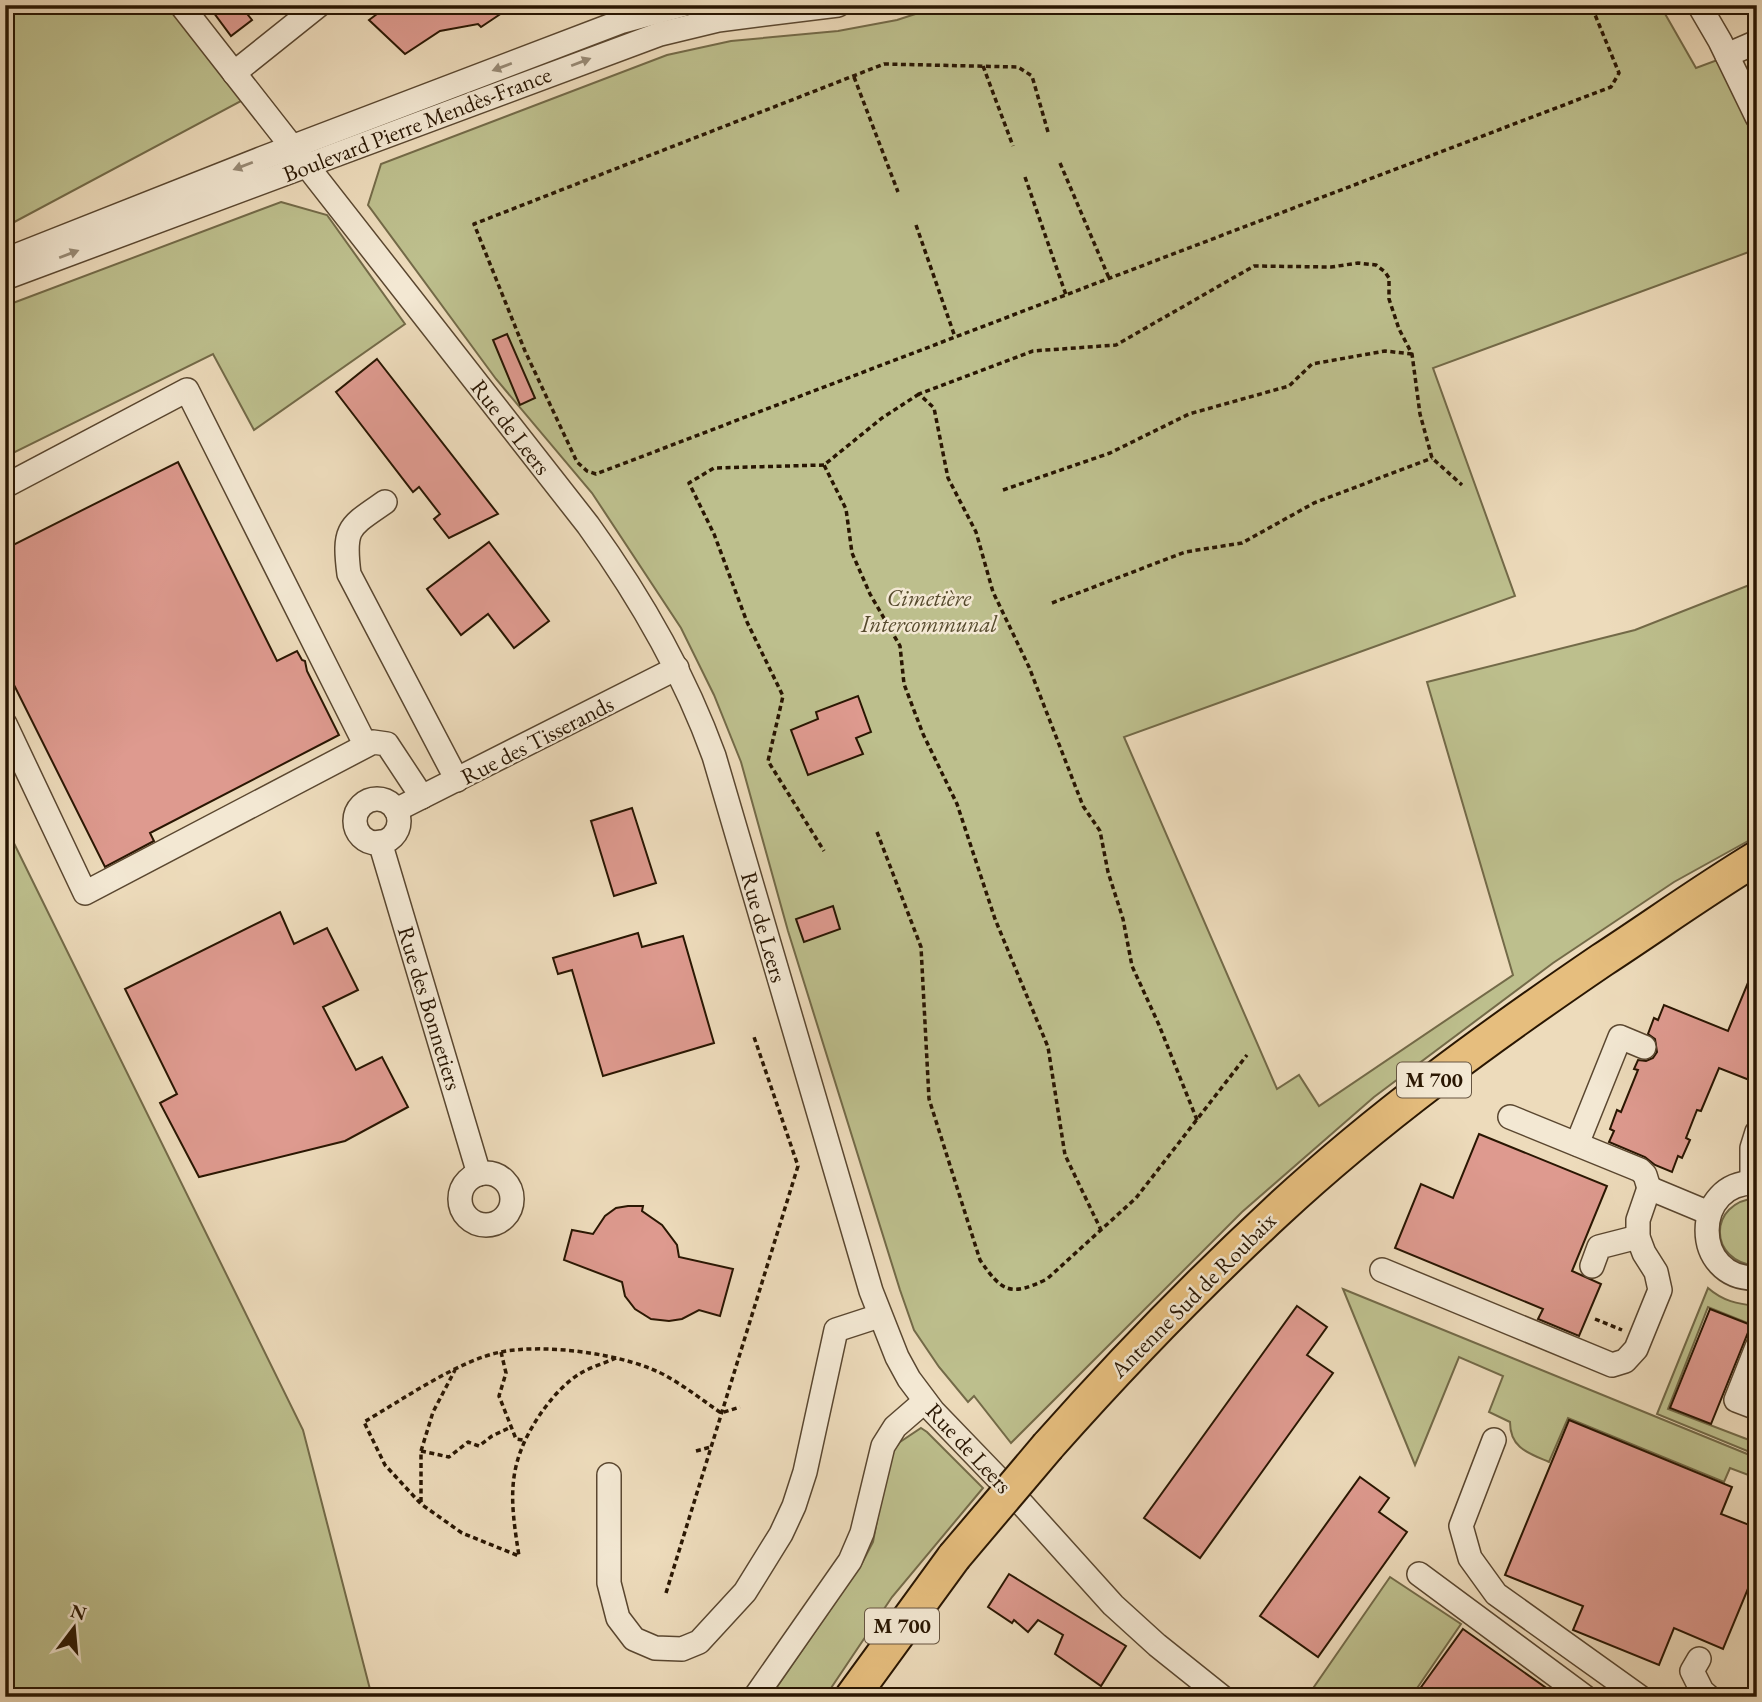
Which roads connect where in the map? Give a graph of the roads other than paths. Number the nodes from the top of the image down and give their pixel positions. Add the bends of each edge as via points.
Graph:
1 (181, 5) edge
2 (319, 5) edge
3 (838, 5) edge
4 (1699, 5) edge
5 (676, 12) edge
6 (1757, 42) edge
7 (1727, 55) junction
8 (234, 73) junction
9 (1757, 117) edge
10 (291, 147) junction
11 (306, 166) junction
12 (5, 260) edge
13 (5, 278) edge
14 (5, 486) edge
15 (385, 502) dead end
16 (677, 668) junction
17 (5, 724) edge
18 (365, 744) junction
19 (457, 780) junction
20 (422, 797) junction
21 (396, 810) junction
22 (380, 842) junction
23 (1757, 858) edge
24 (1757, 882) edge
25 (1601, 962) junction
26 (1644, 1047) dead end
27 (1510, 1116) dead end
28 (1757, 1132) edge
29 (1577, 1144) junction
30 (479, 1174) dead end
31 (1754, 1182) edge
32 (1649, 1188) junction
33 (1709, 1213) junction
34 (1638, 1237) junction
35 (1592, 1266) dead end
36 (1382, 1270) dead end
37 (1757, 1278) edge
38 (879, 1316) junction
39 (1757, 1347) edge
40 (925, 1401) junction
41 (1757, 1408) edge
42 (1494, 1440) dead end
43 (609, 1475) dead end
44 (1419, 1574) dead end
45 (1699, 1659) dead end
46 (754, 1697) edge
47 (852, 1697) edge
48 (1222, 1697) edge
49 (1585, 1697) edge
50 (1640, 1697) edge
51 (1709, 1697) edge

1 - 8 street, Rue de Leers
2 - 8 street
3 - 5 street, Boulevard Pierre Mendès-France via 718,20
4 - 7 street
5 -> 10 street, Boulevard Pierre Mendès-France via 620,22
11 -> 5 street, Boulevard Pierre Mendès-France via 631,44
6 - 7 street
7 - 9 street
8 - 10 street, Rue de Leers
10 - 11 street, Rue de Leers
10 -> 12 street, Boulevard Pierre Mendès-France
13 -> 11 street, Boulevard Pierre Mendès-France
11 - 16 street, Rue de Leers via 588,525
14 - 18 street via 187,390
15 - 19 street via 353,524 345,546 349,574
16 - 19 street, Rue des Tisserands
16 - 38 street, Rue de Leers via 717,767
17 - 18 street via 85,893
18 - 20 street via 387,744
19 - 20 street, Rue des Tisserands
20 - 21 street, Rue des Tisserands
21 - 22 street via 397,831
21 - 22 street via 385,800 371,800 355,814 360,835
22 - 30 street, Rue des Bonnetiers
23 - 25 highway, Antenne Sud de Roubaix / M 700
24 - 25 highway, Antenne Sud de Roubaix / M 700
25 - 47 highway, Antenne Sud de Roubaix / M 700, bridge via 1490,1037 1379,1123 1182,1302 1048,1446 954,1558
26 - 29 street via 1620,1037
27 - 29 street
28 - 31 street via 1752,1147
29 - 32 street via 1640,1170
31 - 33 street via 1731,1188
32 - 33 street
32 - 34 street
33 - 37 street via 1706,1235 1714,1256 1729,1271
34 - 35 street via 1599,1247
34 - 36 street via 1660,1290 1636,1349 1625,1361 1612,1365
38 - 40 street, Rue de Leers via 897,1357
38 - 43 street via 836,1330 794,1506 745,1592 699,1642 682,1650 655,1648 635,1639 618,1618 610,1583
39 - 41 street via 1736,1400
40 - 46 street via 895,1427 883,1446 862,1533 850,1561
40 - 48 street, Rue de Leers via 1114,1605
42 - 50 street via 1461,1526 1470,1558 1496,1594
44 - 49 street
45 - 51 street via 1692,1671

